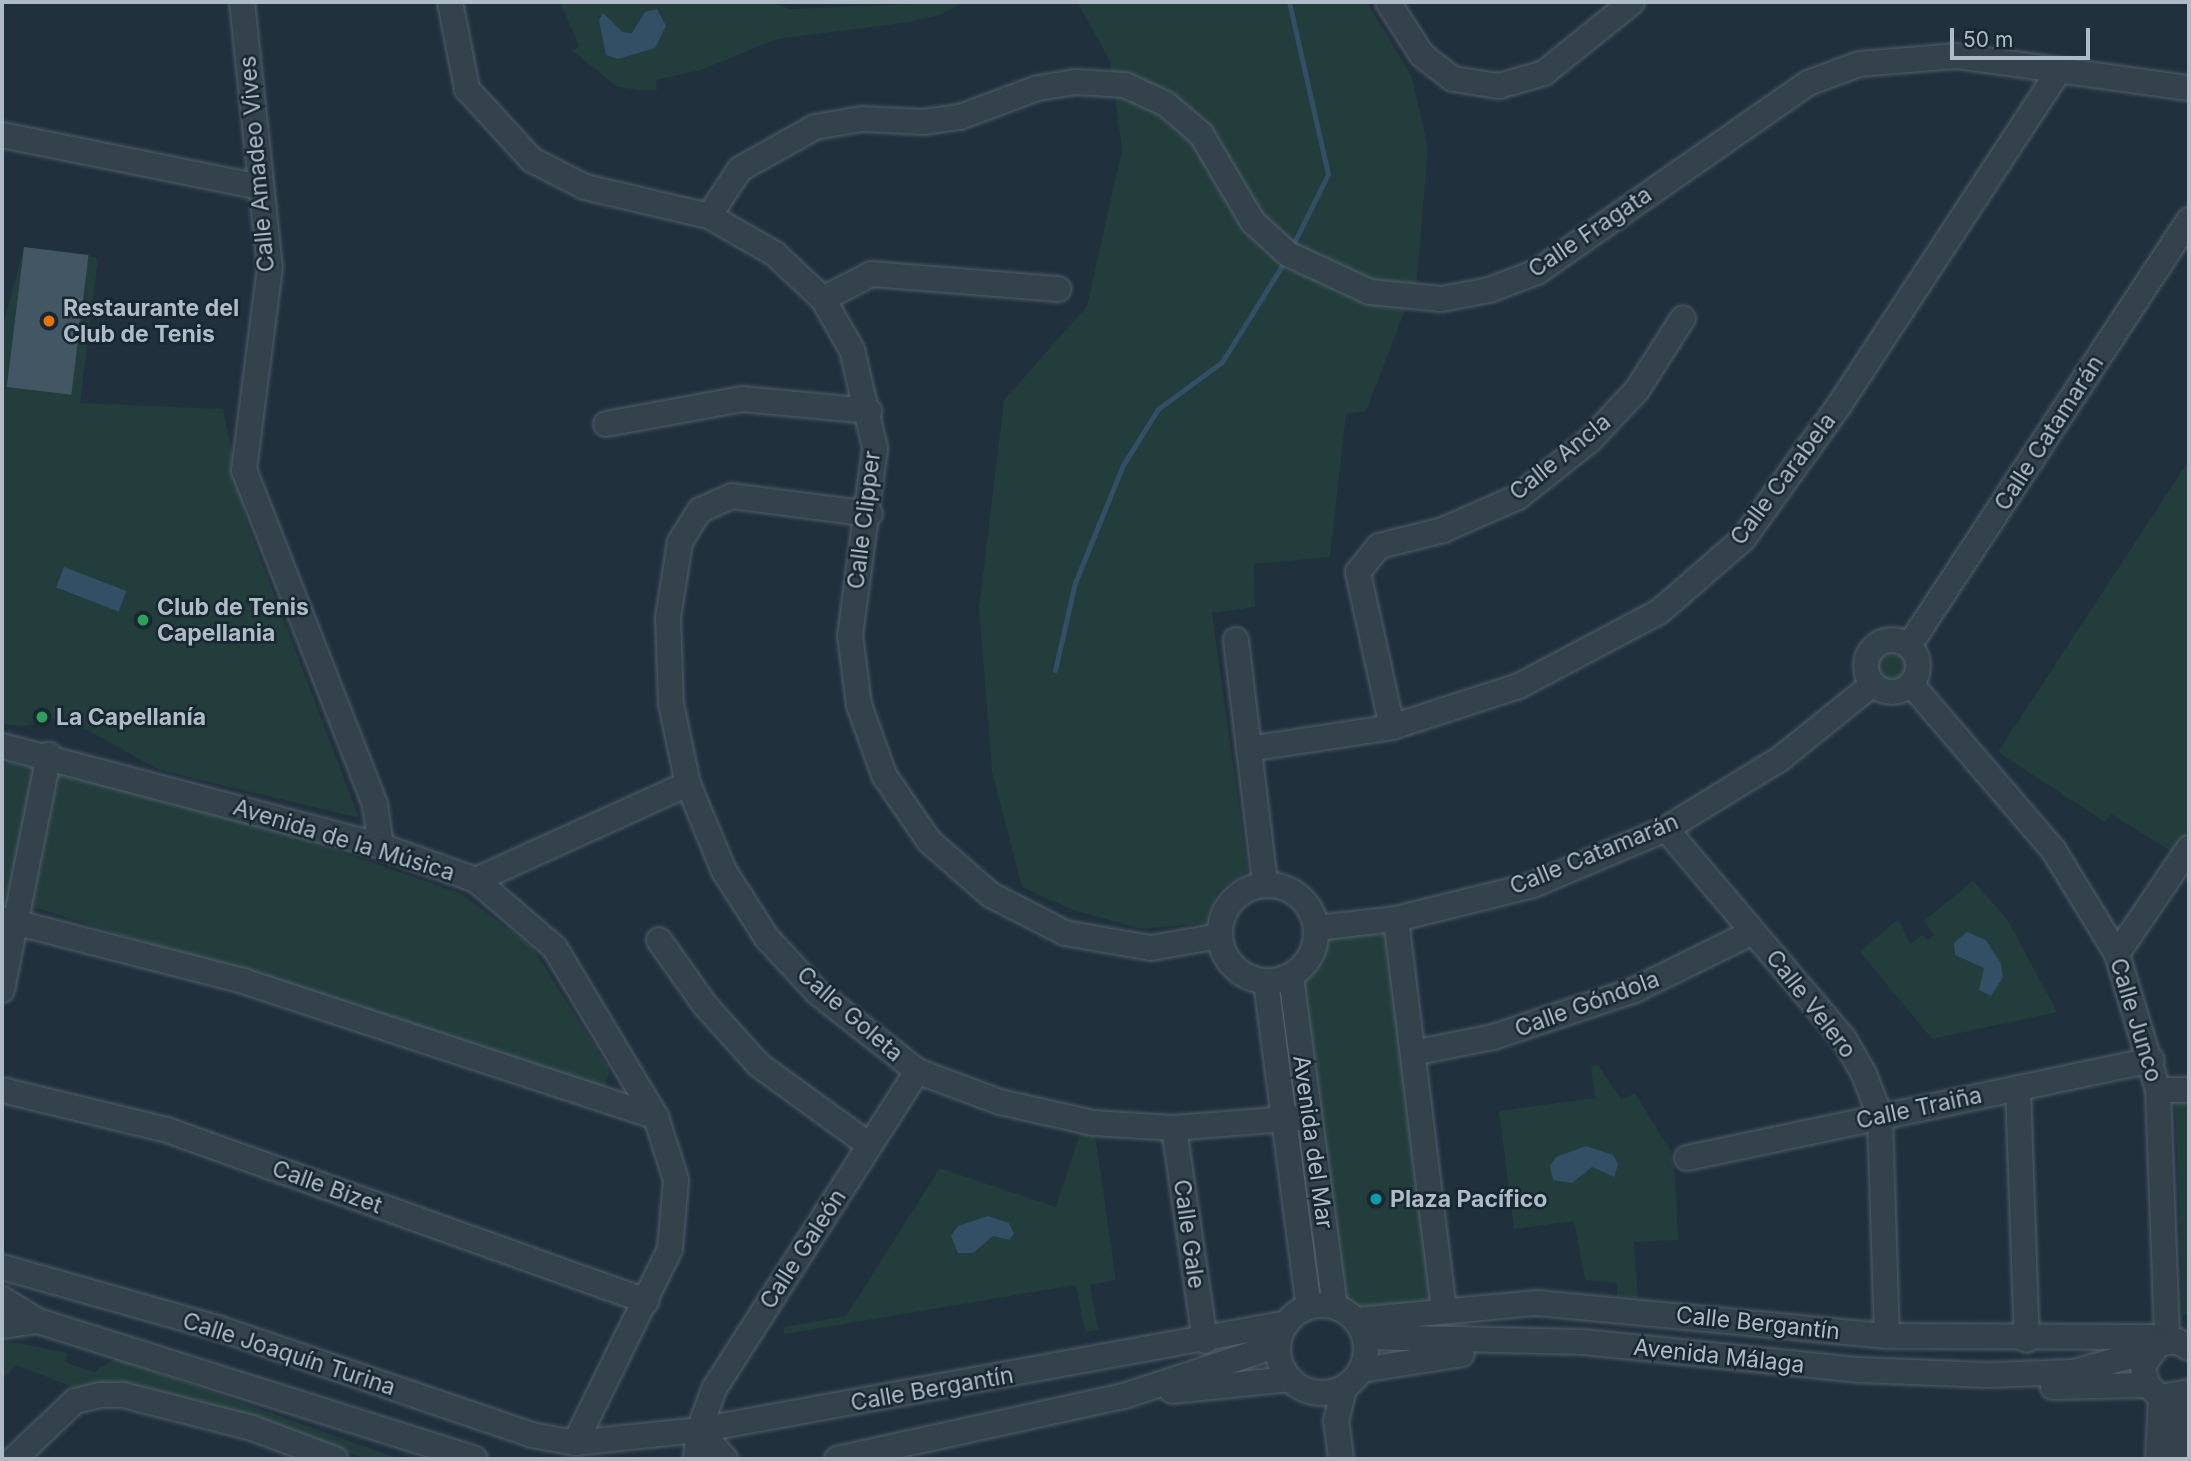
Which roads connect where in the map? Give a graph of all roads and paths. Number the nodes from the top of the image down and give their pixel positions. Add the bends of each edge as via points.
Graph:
1 (242, 2) edge
2 (450, 2) edge
3 (1388, 2) edge
4 (1632, 2) edge
5 (2059, 71) junction
6 (2189, 88) edge
7 (2, 135) edge
8 (261, 187) junction
9 (709, 216) junction
10 (2189, 220) edge
11 (1058, 289) dead end
12 (822, 299) junction
13 (1683, 318) dead end
14 (869, 411) junction
15 (606, 424) dead end
16 (870, 514) junction
17 (1236, 640) dead end
18 (1909, 646) junction
19 (1873, 684) junction
20 (1911, 684) junction
21 (1392, 727) junction
22 (2, 746) edge
23 (1249, 749) junction
24 (49, 755) junction
25 (688, 784) junction
26 (1666, 829) junction
27 (381, 846) junction
28 (2189, 848) edge
29 (476, 880) junction
30 (1265, 884) junction
31 (1396, 919) junction
32 (9, 920) edge
33 (1317, 928) junction
34 (1753, 932) junction
35 (1219, 936) junction
36 (659, 940) dead end
37 (2117, 954) junction
38 (1291, 977) junction
39 (1266, 982) junction
40 (2, 990) edge
41 (1413, 1053) junction
42 (2152, 1060) junction
43 (917, 1071) junction
44 (2018, 1088) junction
45 (2, 1090) edge
46 (2158, 1090) junction
47 (2189, 1090) edge
48 (1880, 1116) junction
49 (656, 1117) junction
50 (1310, 1117) junction
51 (1284, 1119) junction
52 (1174, 1128) junction
53 (869, 1146) junction
54 (1687, 1158) dead end
55 (2, 1266) edge
56 (2, 1299) edge
57 (646, 1301) junction
58 (1310, 1307) junction
59 (1444, 1309) junction
60 (38, 1321) junction
61 (1352, 1322) junction
62 (2, 1326) edge
63 (1282, 1334) junction
64 (1887, 1336) junction
65 (2027, 1340) junction
66 (1205, 1341) junction
67 (2172, 1344) edge
68 (1362, 1370) junction
69 (1290, 1379) junction
70 (2065, 1379) junction
71 (1332, 1391) junction
72 (2176, 1393) edge
73 (1124, 1396) junction
74 (699, 1430) junction
75 (575, 1443) junction
76 (14, 1459) edge
77 (335, 1459) edge
78 (475, 1459) edge
79 (696, 1459) edge
80 (725, 1459) edge
81 (837, 1459) edge
82 (1341, 1459) edge
83 (2158, 1459) edge
84 (2182, 1459) edge

1 - 8 street, Calle Amadeo Vives
2 - 9 street, Calle Clipper via 467,89 532,160 585,187
3 - 4 street via 1422,55 1453,79 1499,86 1544,73
5 - 6 street, Calle Fragata
5 - 9 street, Calle Fragata via 1957,56 1859,64 1808,83 1536,272 1489,290 1442,299 1370,292 1288,254 1253,222 1201,134 1166,104 1125,85 1075,82 1038,88 960,117 923,122 862,119 815,127 740,169
5 - 21 street, Calle Carabela via 1838,407 1743,539 1659,612 1519,686
7 - 8 street
8 - 27 street, Calle Amadeo Vives via 270,267 244,470 375,806
9 - 12 street, Calle Clipper via 775,254
10 - 18 street, Calle Catamarán
11 - 12 street via 871,274
12 - 14 street, Calle Clipper via 852,350
13 - 21 street, Calle Ancla via 1637,390 1590,440 1528,489 1443,530 1379,546 1358,572
14 - 15 street via 742,399
14 - 16 street, Calle Clipper via 875,448
16 - 25 street, Calle Goleta via 732,496 700,510 680,542 668,618 671,704
16 - 35 street, Calle Clipper via 850,635 859,705 884,775 929,841 991,895 1066,933 1151,948
17 - 23 street
18 - 19 street via 1887,640 1873,648 1866,662
18 - 20 street via 1918,660
19 - 20 street via 1888,692
19 - 26 street, Calle Catamarán via 1780,759
20 - 37 street, Calle Junco via 2054,851
21 - 23 street, Calle Carabela
22 - 24 street, Avenida de la Música
23 - 30 street
24 - 27 street, Avenida de la Música
24 - 32 street
25 - 29 street
25 - 43 street, Calle Goleta via 724,871 767,938 818,993
26 - 31 street, Calle Catamarán via 1532,884
26 - 34 street, Calle Velero
27 - 29 street, Avenida de la Música
28 - 37 street
29 - 49 street, Avenida de la Música via 555,948
30 - 33 street via 1285,887 1306,901
30 - 35 street via 1230,902
31 - 33 street, Calle Catamarán
31 - 41 street
32 - 40 street
32 - 49 street via 243,981
33 - 38 street via 1315,950
34 - 41 street, Calle Góndola via 1636,990 1493,1037
34 - 48 street, Calle Velero via 1844,1039
35 - 39 street via 1233,967
36 - 53 street via 705,1004 759,1065
37 - 42 street, Calle Junco
38 - 39 street
38 - 50 street, Avenida del Mar
39 - 51 street, Avenida del Mar
41 - 59 street
42 - 44 street, Calle Traiña
42 - 46 street, Calle Junco
43 - 52 street, Calle Goleta via 1013,1105 1093,1123
43 - 53 street, Calle Galeón
44 - 48 street, Calle Traiña
44 - 65 street
45 - 57 street, Calle Bizet via 167,1130
46 - 47 street
46 - 67 street, Calle Junco
48 - 54 street, Calle Traiña
48 - 64 street, Calle Velero
49 - 57 street, Avenida de la Música via 676,1180 670,1249
50 - 51 street, Calle Goleta
50 - 61 street, Avenida del Mar
51 - 52 street, Calle Goleta
51 - 58 street, Avenida del Mar
52 - 66 street, Calle Gale
53 - 74 street, Calle Galeón via 713,1389
55 - 75 street, Calle Joaquín Turina via 218,1328 532,1436
56 - 60 street
57 - 75 street, Avenida de la Música
58 - 61 street
58 - 63 street
59 - 61 street, Calle Bergantín
59 - 64 street, Calle Bergantín via 1536,1303
60 - 62 street
60 - 78 street
61 - 68 street
61 - 70 street, Avenida Málaga via 1860,1370
63 - 66 street, Calle Bergantín
63 - 69 street
63 - 73 street
64 - 65 street, Calle Bergantín
65 - 67 street, Calle Bergantín via 2150,1337
66 - 74 street, Calle Bergantín
67 - 70 street
67 - 72 street, Calle Junco via 2143,1366
68 - 70 street, Avenida Málaga via 1432,1357 1534,1352 1816,1377
68 - 71 street
69 - 71 street
69 - 73 street
70 - 72 street
71 - 82 street
72 - 83 street
72 - 84 street
73 - 81 street
74 - 75 street, Calle Bergantín
74 - 79 street, Calle Galeón
74 - 80 street
76 - 77 street via 75,1401 123,1395 252,1428

